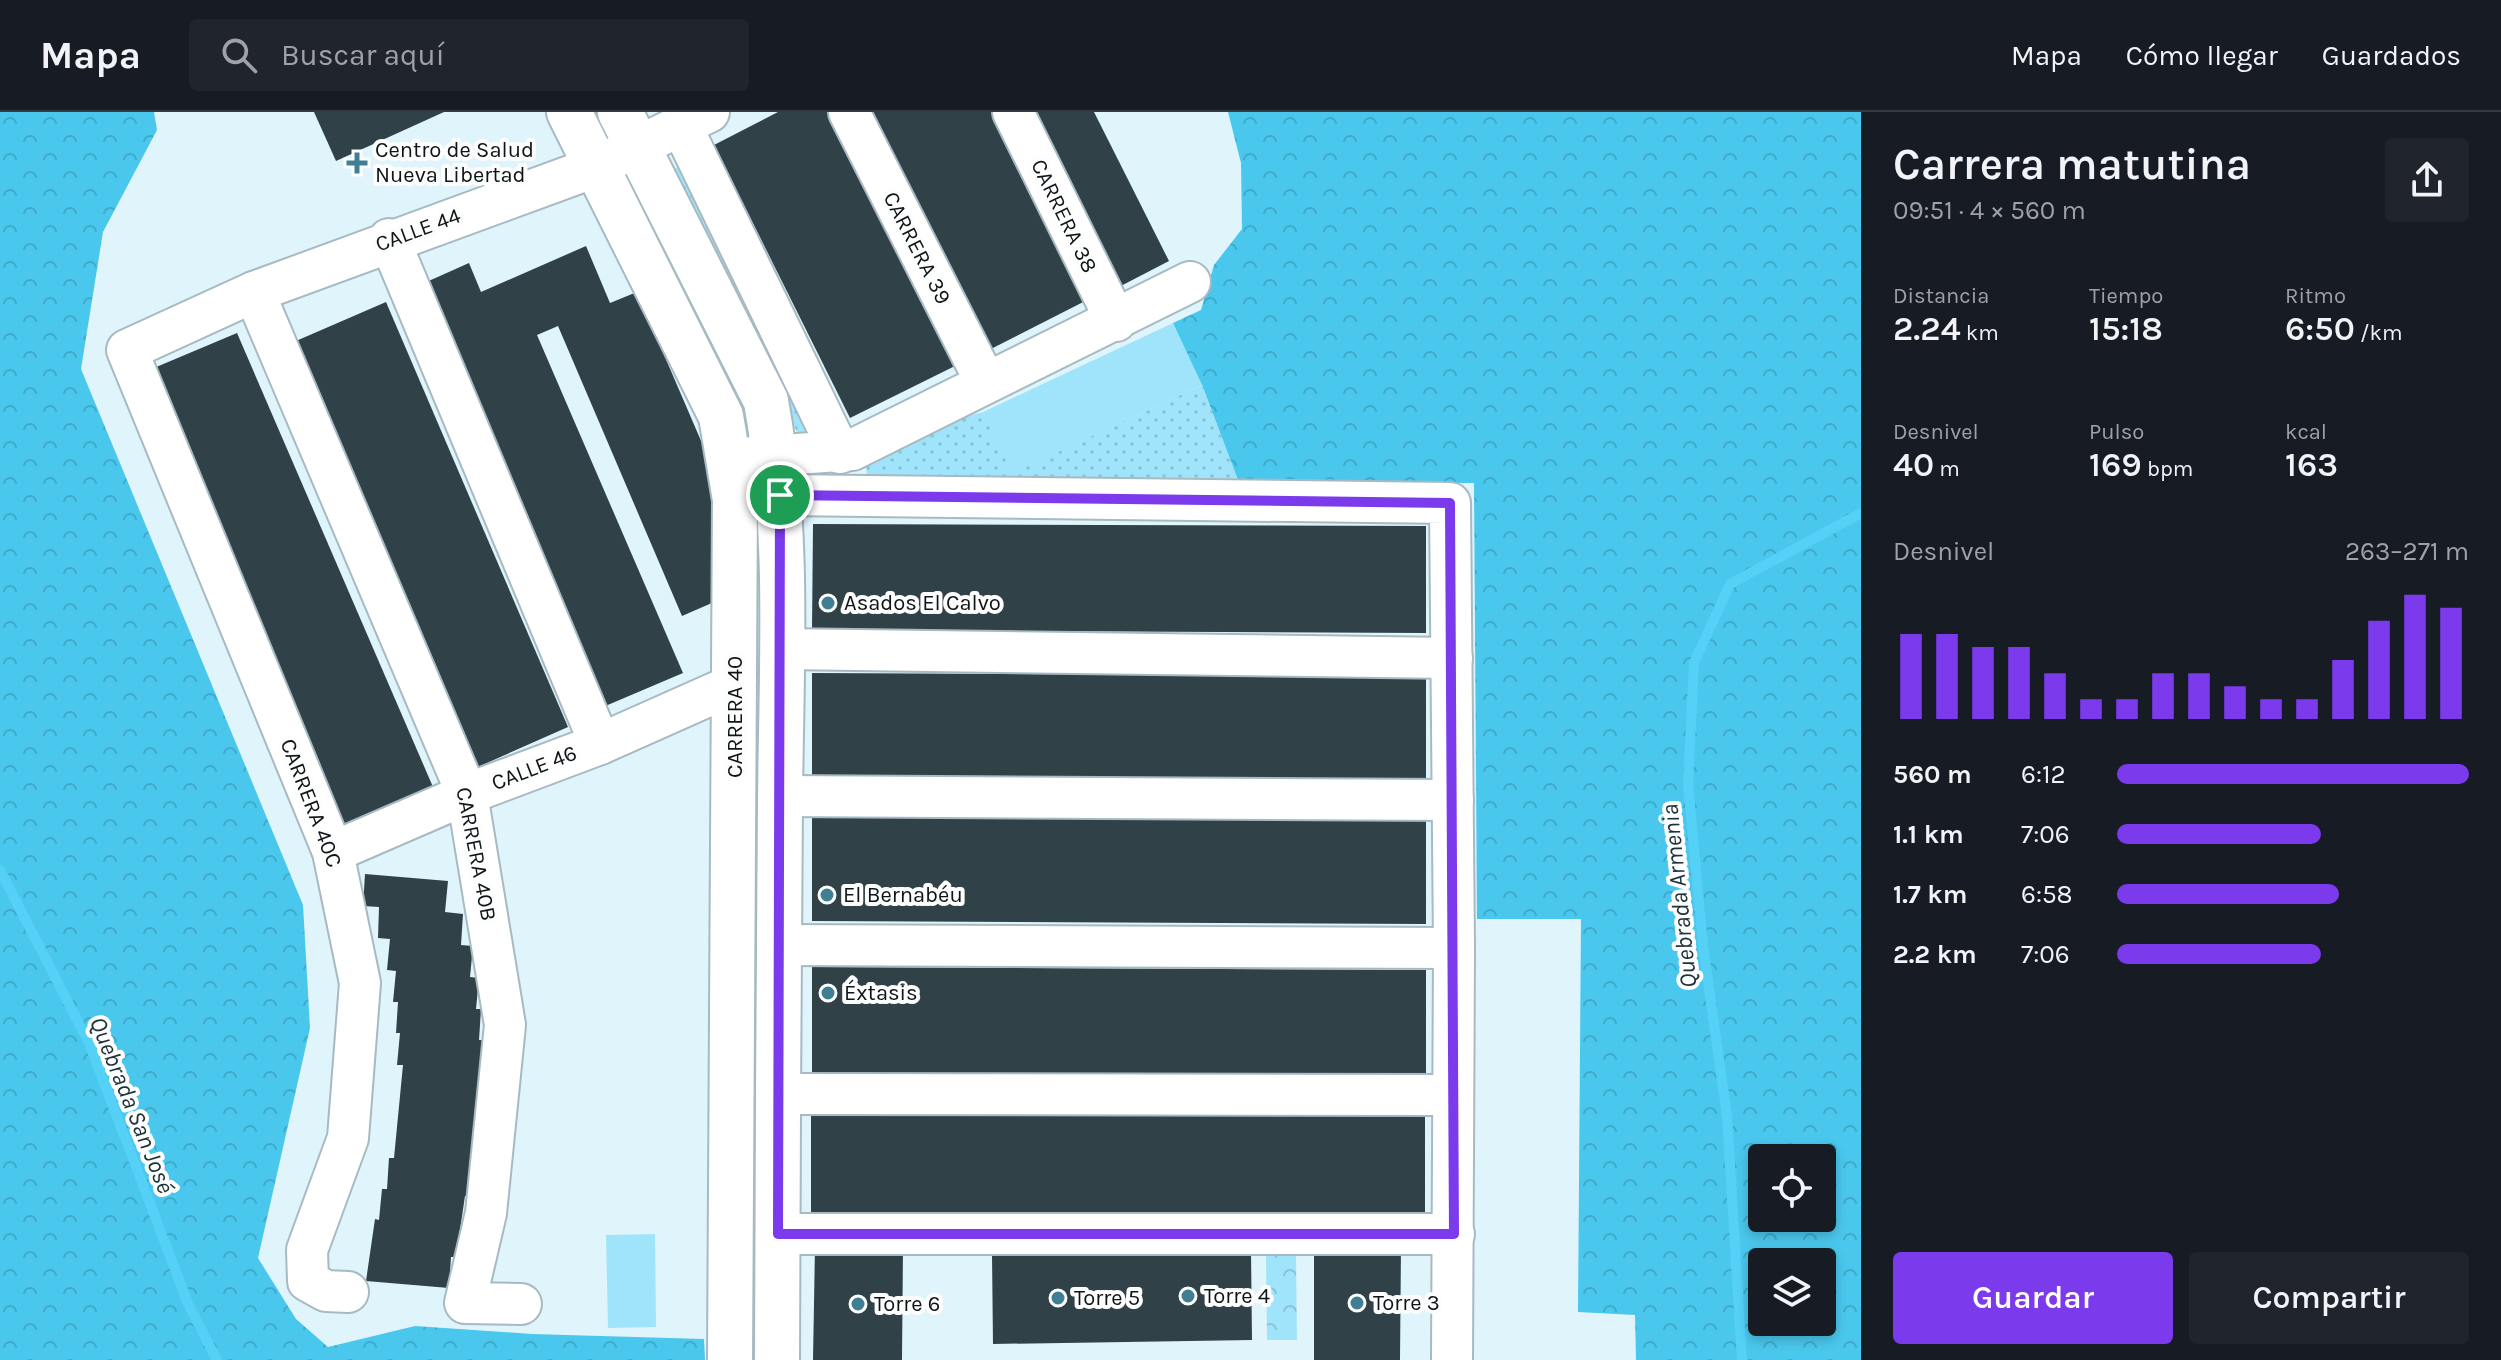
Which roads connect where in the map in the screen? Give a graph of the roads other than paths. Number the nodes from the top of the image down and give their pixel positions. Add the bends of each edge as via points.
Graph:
1 (569, 112) edge
2 (849, 112) edge
3 (1013, 112) edge
4 (695, 119) edge
5 (629, 129) edge
6 (595, 167) junction
7 (389, 239) junction
8 (1190, 282) dead end
9 (254, 292) junction
10 (1116, 321) junction
11 (127, 350) joint
12 (986, 383) junction
13 (840, 453) junction
14 (778, 475) junction
15 (732, 479) junction
16 (783, 649) junction
17 (1452, 658) junction
18 (735, 684) junction
19 (600, 744) junction
20 (467, 794) junction
21 (780, 796) junction
22 (1453, 800) junction
23 (333, 852) junction
24 (779, 945) junction
25 (1454, 948) junction
26 (778, 1094) junction
27 (1452, 1095) junction
28 (778, 1234) junction
29 (1454, 1234) junction
30 (348, 1292) dead end
31 (521, 1304) dead end
32 (730, 1360) edge
33 (777, 1360) edge
34 (1452, 1360) edge

1 - 6 street, CARRERA 40
2 - 12 street, CARRERA 39
3 - 10 street, CARRERA 38
4 - 5 street, CALLE 44
4 - 13 street
5 - 6 street, CALLE 44
5 - 14 street, CARRERA 40 via 766,401
6 - 7 street, CALLE 44
6 - 15 street, CARRERA 40 via 721,416
7 - 9 street, CALLE 44
7 - 19 street
8 - 10 street
9 - 11 street, CALLE 44
9 - 20 street, CARRERA 40B
10 - 12 street
11 - 23 street, CARRERA 40C
12 - 13 street
13 - 14 street
14 - 15 street
14 - 16 street, CARRERA 40
14 - 17 street via 1450,503
15 - 18 street, CARRERA 40
16 - 17 street
16 - 21 street, CARRERA 40
17 - 22 street
18 - 19 street, CALLE 46
18 - 32 street, CARRERA 40
19 - 20 street, CALLE 46
20 - 23 street, CALLE 46
20 - 31 street, CARRERA 40B via 505,1025 486,1213 465,1303
21 - 22 street
21 - 24 street, CARRERA 40
22 - 25 street
23 - 30 street, CARRERA 40C via 360,983 348,1138 307,1250 308,1281 326,1291
24 - 25 street
24 - 26 street, CARRERA 40
25 - 27 street
26 - 27 street
26 - 28 street, CARRERA 40
27 - 29 street
28 - 29 street
28 - 33 street, CARRERA 40
29 - 34 street

